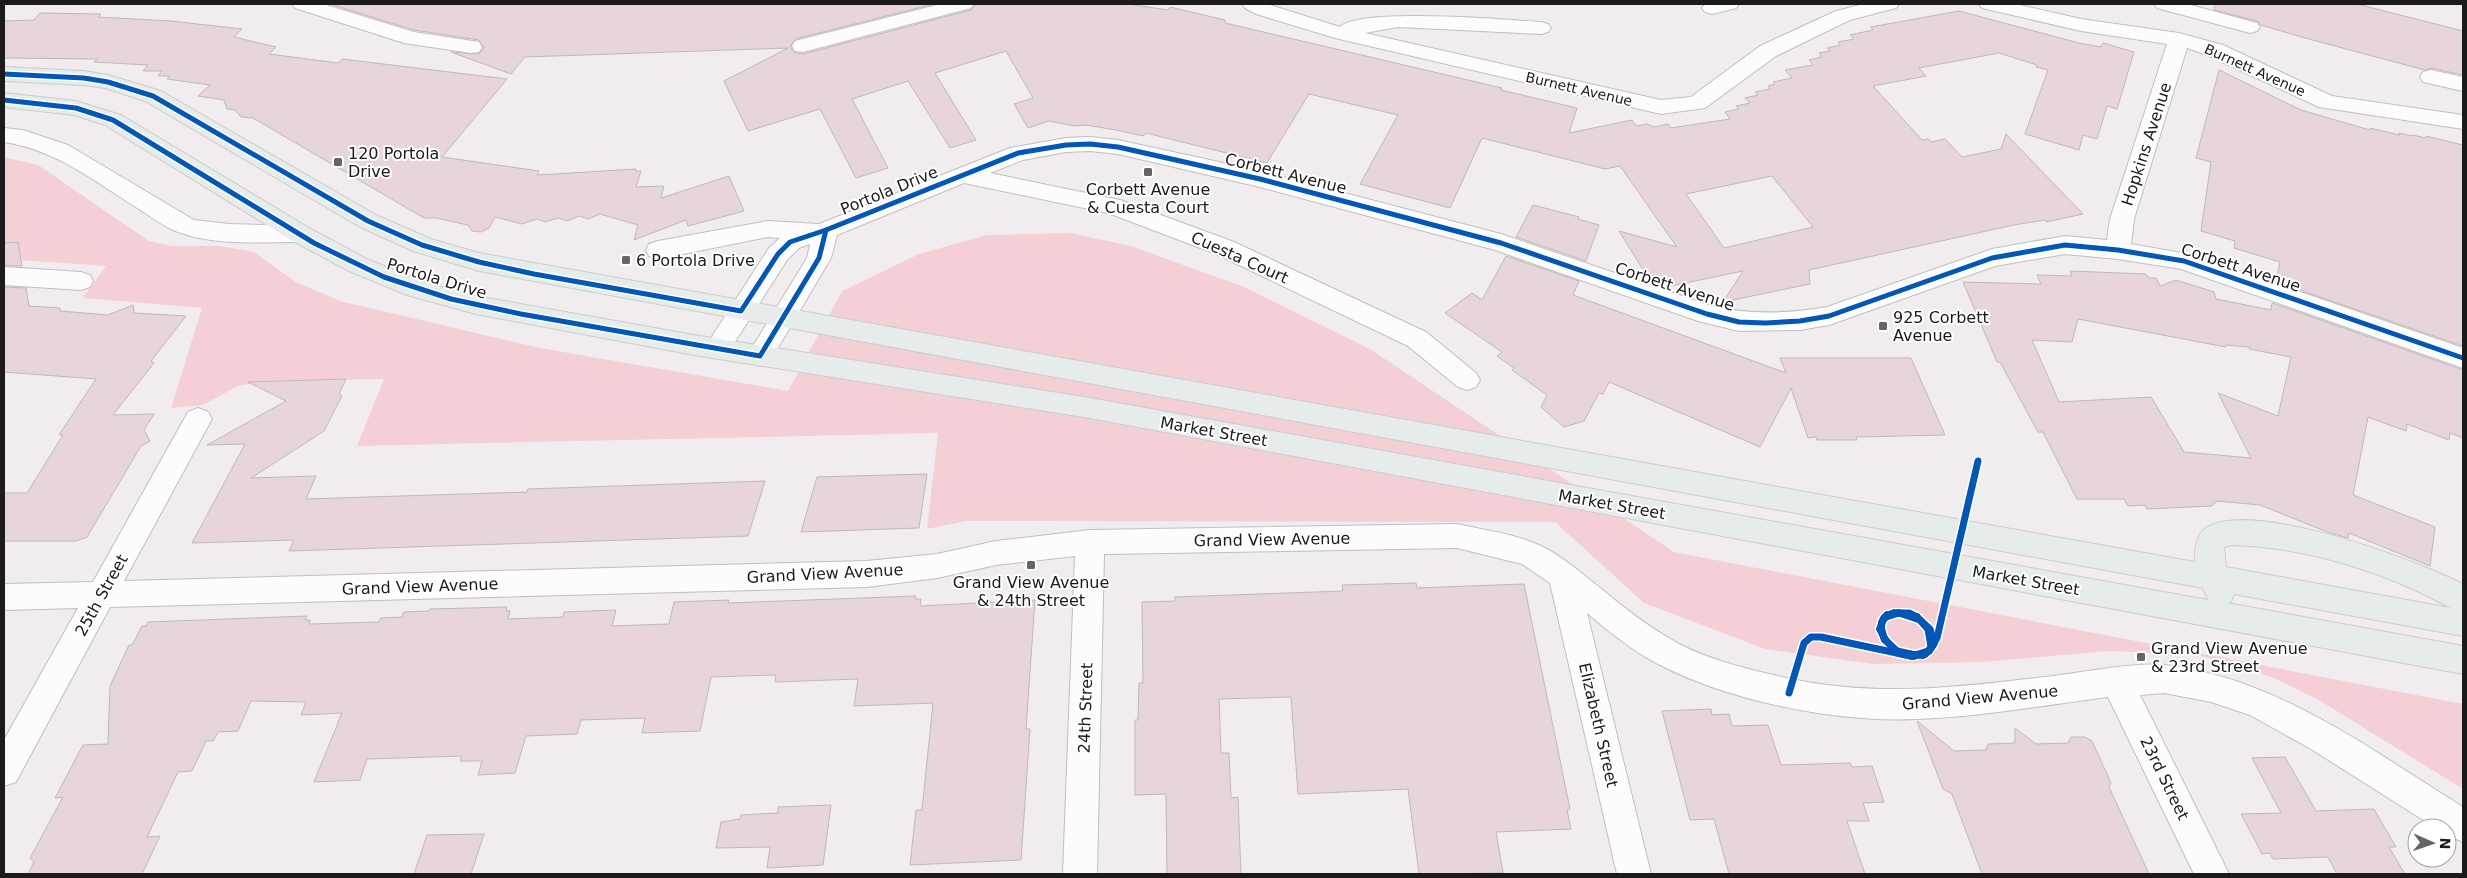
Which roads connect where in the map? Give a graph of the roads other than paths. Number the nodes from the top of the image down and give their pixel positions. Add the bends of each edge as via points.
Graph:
1 (302, 4) edge
2 (964, 4) edge
3 (1252, 4) edge
4 (1889, 4) edge
5 (1988, 4) edge
6 (2164, 4) edge
7 (2250, 27) dead end
8 (1541, 28) dead end
9 (1335, 32) junction
10 (2179, 39) junction
11 (471, 46) dead end
12 (803, 46) dead end
13 (4, 74) edge
14 (2432, 77) dead end
15 (2463, 84) edge
16 (4, 100) edge
17 (2463, 122) edge
18 (4, 135) edge
19 (962, 175) junction
20 (826, 230) junction
21 (300, 234) junction
22 (658, 250) dead end
23 (2118, 250) junction
24 (4, 276) edge
25 (81, 281) dead end
26 (741, 311) junction
27 (783, 318) junction
28 (717, 349) junction
29 (760, 356) junction
30 (2463, 358) edge
31 (1468, 380) dead end
32 (198, 419) dead end
33 (1090, 542) junction
34 (1563, 576) junction
35 (2213, 577) junction
36 (101, 594) junction
37 (4, 597) edge
38 (2463, 599) edge
39 (2258, 623) junction
40 (2463, 623) edge
41 (2463, 660) edge
42 (2117, 682) junction
43 (4, 770) edge
44 (2463, 826) edge
45 (1080, 874) edge
46 (1634, 874) edge
47 (2212, 874) edge

1 - 11 street via 411,38
2 - 12 street
3 - 9 street, Burnett Avenue
4 - 9 street, Burnett Avenue via 1843,15 1768,51 1697,103 1662,107
5 - 10 street, Burnett Avenue via 2081,26
6 - 7 street
8 - 9 street via 1398,22
10 - 17 street, Burnett Avenue via 2215,50 2327,102
10 - 23 street, Hopkins Avenue via 2122,219
13 - 26 main road, Portola Drive via 84,78 153,96 368,221 429,247 534,274
14 - 15 street
16 - 21 main road, Portola Drive via 76,108 113,120
18 - 21 street, Portola Drive via 32,140 72,155 190,227
19 - 20 street, Portola Drive
19 - 23 street, Corbett Avenue via 1018,153 1043,148 1090,144 1118,147 1260,179 1501,243 1739,322 1800,321 1830,316 1992,258 2065,245
19 - 31 street, Cuesta Court via 1112,206 1225,248 1417,339
20 - 22 street, Portola Drive via 768,230
20 - 26 street, Portola Drive via 790,242 778,254
20 - 27 street, Portola Drive via 819,258
21 - 28 main road, Portola Drive via 385,277 447,298
23 - 30 street, Corbett Avenue via 2184,261
24 - 25 street
26 - 27 main road, Portola Drive
26 - 28 street, Portola Drive
27 - 29 street, Portola Drive
27 - 35 main road, Market Street
28 - 29 main road, Portola Drive
29 - 39 main road, Market Street via 1035,398
32 - 36 street, 25th Street
33 - 34 street, Grand View Avenue via 1456,536 1531,555
33 - 36 street, Grand View Avenue via 867,574
33 - 45 street, 24th Street
34 - 42 street, Grand View Avenue via 1622,624 1669,654 1721,675 1789,693 1857,704 1915,705
34 - 46 street, Elizabeth Street
35 - 38 main road via 2210,546 2215,537 2225,533 2244,534 2275,537 2394,567
35 - 39 main road via 2226,602
35 - 40 main road, Market Street
36 - 37 street, Grand View Avenue
36 - 43 street, 25th Street
39 - 41 main road, Market Street
42 - 44 street, Grand View Avenue via 2164,680 2211,688 2259,703 2322,738
42 - 47 street, 23rd Street

